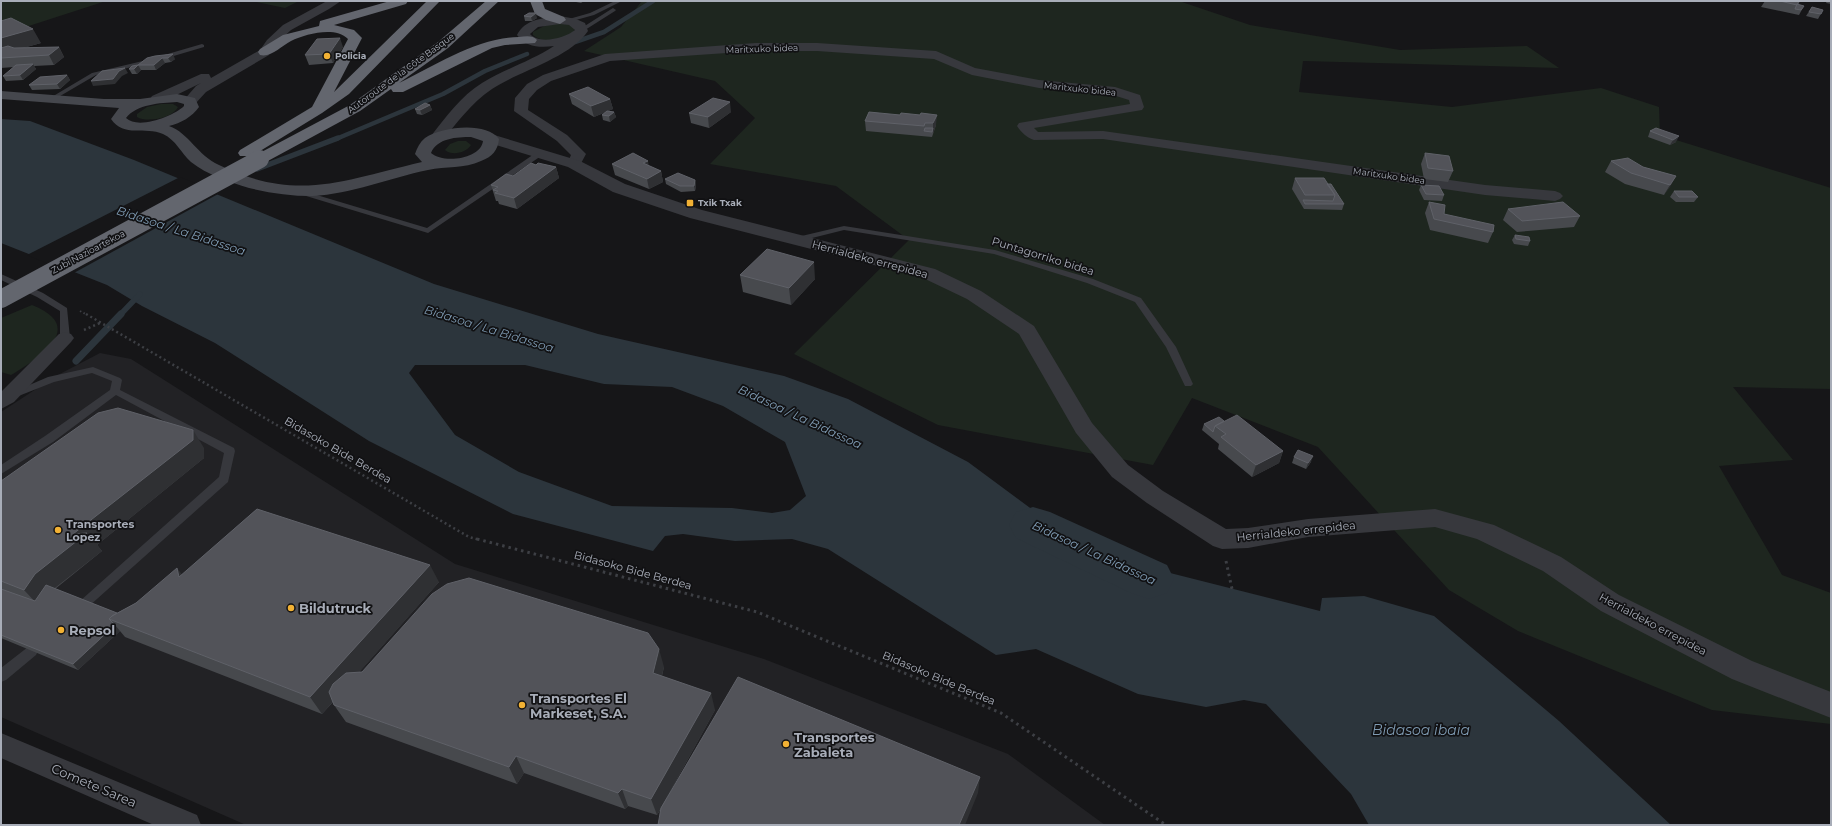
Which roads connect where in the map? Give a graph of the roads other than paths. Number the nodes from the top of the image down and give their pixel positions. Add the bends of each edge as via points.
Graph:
1 (335, 1) edge
2 (402, 1) edge
3 (434, 1) edge
4 (493, 1) edge
5 (536, 1) edge
6 (620, 1) edge
7 (623, 1) edge
8 (563, 20) junction
9 (579, 33) junction
10 (533, 41) junction
11 (268, 43) junction
12 (202, 46) dead end
13 (536, 62) junction
14 (1, 95) edge
15 (53, 98) junction
16 (151, 101) junction
17 (190, 101) junction
18 (99, 104) junction
19 (355, 108) junction
20 (317, 110) junction
21 (184, 115) junction
22 (120, 116) junction
23 (454, 117) junction
24 (148, 126) junction
25 (471, 132) junction
26 (175, 134) junction
27 (436, 139) junction
28 (492, 139) junction
29 (423, 154) junction
30 (538, 154) junction
31 (253, 156) junction
32 (478, 157) junction
33 (440, 163) junction
34 (574, 164) junction
35 (375, 178) junction
36 (290, 190) junction
37 (1555, 196) dead end
38 (136, 218) junction
39 (796, 240) junction
40 (1, 277) edge
41 (1, 282) edge
42 (1, 299) edge
43 (65, 338) joint
44 (1188, 384) dead end
45 (115, 391) junction
46 (5, 400) edge
47 (1, 470) edge
48 (84, 604) edge
49 (32, 651) edge
50 (1, 676) edge
51 (1831, 705) edge
52 (1, 745) edge
53 (186, 825) edge

1 - 11 street via 273,29 268,33
2 - 11 highway via 352,17 301,28
3 - 20 highway, Autoroute de la Côte Basque via 350,85
4 - 19 highway, Autoroute de la Côte Basque via 443,45
5 - 8 highway via 539,11
6 - 8 lane via 596,12
7 - 9 lane via 610,13
8 - 9 street via 578,23
8 - 10 street via 542,22 528,28 523,35
9 - 10 street via 560,41
9 - 13 street via 559,50
10 - 13 street via 544,50
10 - 19 highway via 505,41 488,45 415,82
11 - 16 street via 186,87
11 - 17 street via 201,89
11 - 20 highway via 305,32 345,30 354,35 355,38
12 - 15 lane via 94,74
13 - 23 street via 487,87 468,101
14 - 15 main road
15 - 18 main road
16 - 17 main road via 177,98
16 - 18 main road
16 - 22 main road via 129,108
17 - 21 main road via 192,107
18 - 22 main road
19 - 31 highway, Autoroute de la Côte Basque
20 - 31 highway, Autoroute de la Côte Basque
21 - 24 main road via 168,122
21 - 26 main road
22 - 24 main road via 118,119 123,125
23 - 25 street via 460,125
23 - 27 street
24 - 26 main road
25 - 27 main road via 449,134
25 - 28 main road via 484,134
26 - 36 main road via 189,152 212,168 258,186
27 - 29 main road via 426,146
28 - 30 street, Herrialdeko errepidea
28 - 32 main road via 491,148
29 - 33 main road via 431,161
29 - 35 main road
30 - 32 street
30 - 34 street, Herrialdeko errepidea
30 - 36 lane via 428,231
31 - 38 highway, Zubi Nazioartekoa, bridge
32 - 33 main road
33 - 35 main road
34 - 37 street, Maritxuko bidea via 579,154 562,138 521,111 522,98 532,87 547,78 609,56 817,47 936,55 972,71 1039,84 1115,91 1135,98 1137,107 1024,126 1034,136 1103,135 1485,190
34 - 39 street, Herrialdeko errepidea via 619,188 696,214
35 - 36 main road via 343,187 313,191
38 - 41 highway, Zubi Nazioartekoa
38 - 42 highway, Zubi Nazioartekoa, bridge
39 - 44 lane, Puntagorriko bidea via 844,228 995,252 1090,281 1138,300 1171,347
39 - 51 street, Herrialdeko errepidea via 928,273 974,295 1027,330 1084,428 1120,471 1155,497 1222,539 1248,538 1308,528 1435,518 1485,532 1552,564 1610,603 1735,666
40 - 43 lane via 40,295 64,310
43 - 46 street
45 - 46 lane via 117,380 93,370 51,379
45 - 47 lane
45 - 48 lane via 230,451 224,479
49 - 50 lane
52 - 53 street, Comete Sarea

